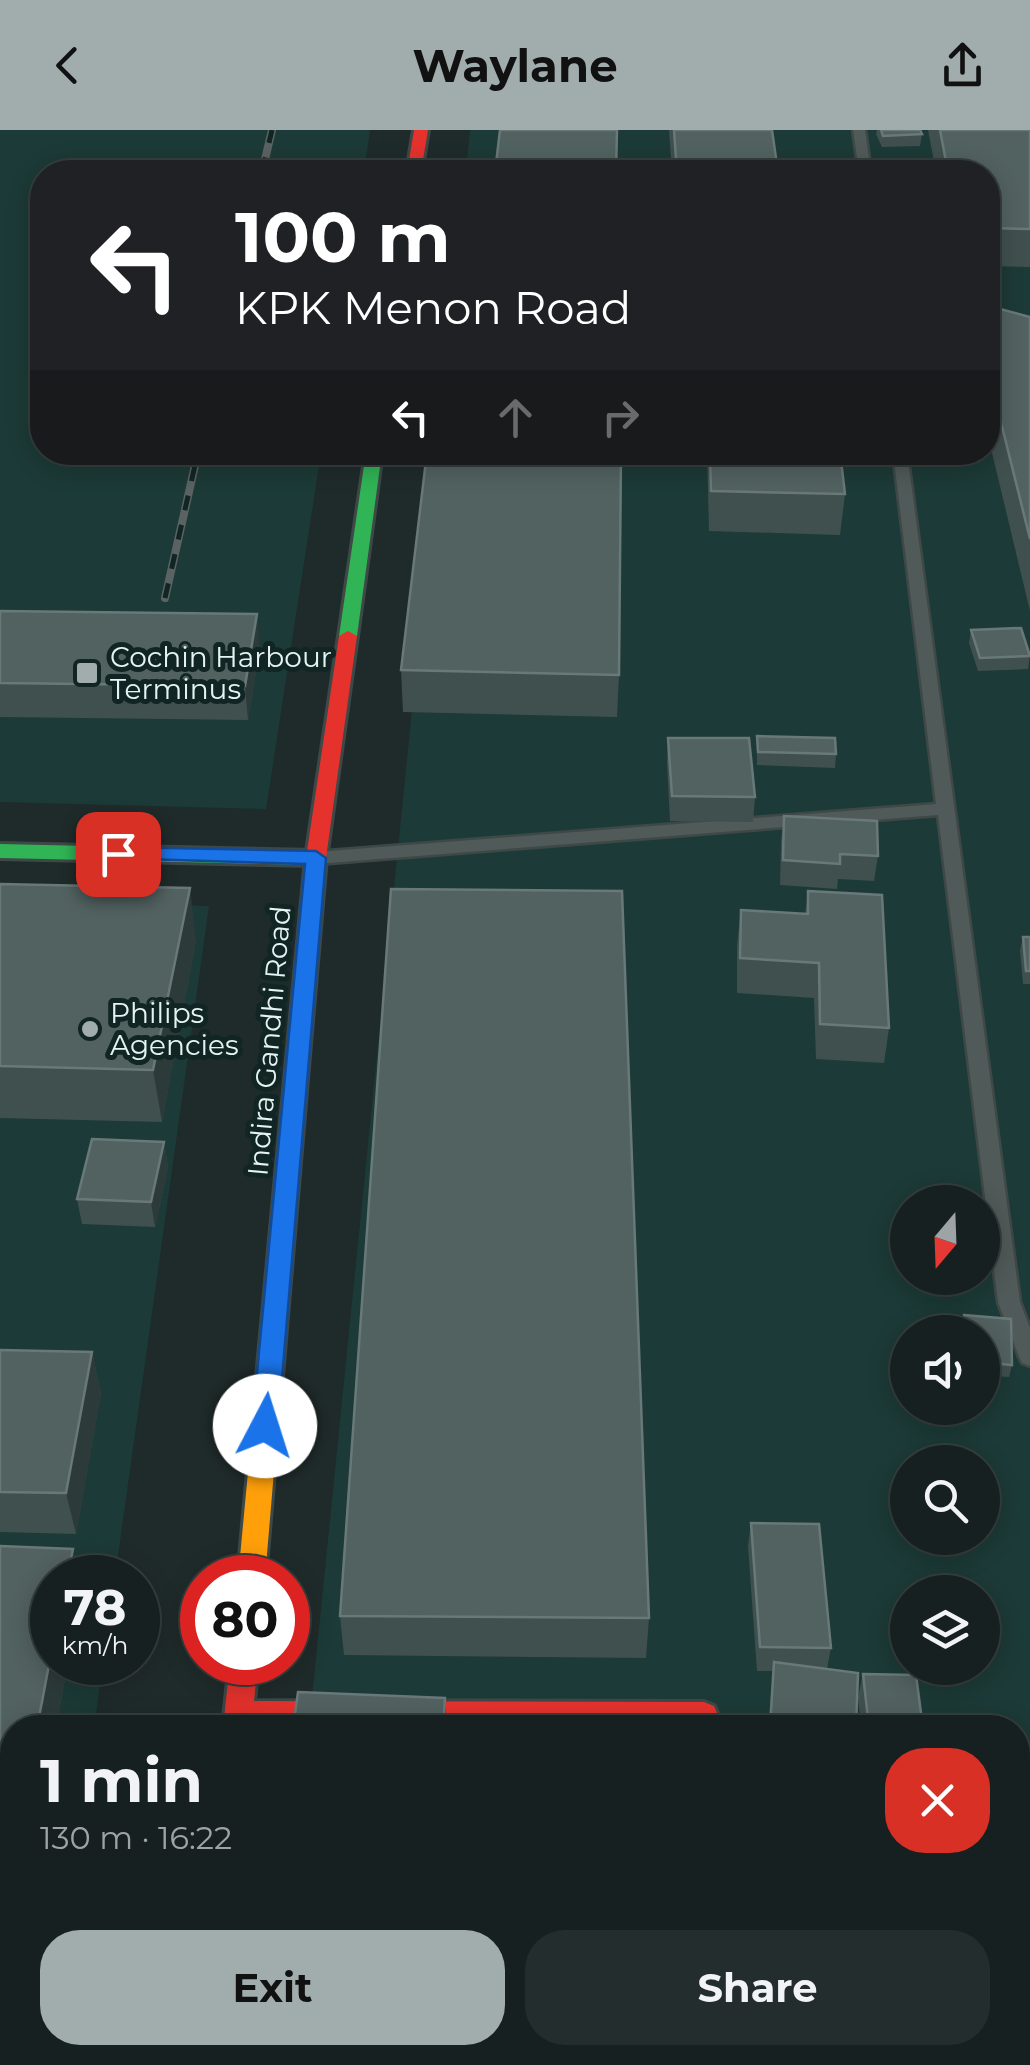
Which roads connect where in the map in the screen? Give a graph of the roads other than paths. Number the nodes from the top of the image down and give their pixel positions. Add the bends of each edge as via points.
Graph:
1 (422, 130) edge
2 (860, 130) edge
3 (416, 160) edge
4 (864, 160) edge
5 (372, 465) edge
6 (902, 465) edge
7 (946, 810) junction
8 (0, 852) edge
9 (316, 858) junction
10 (1030, 1358) edge
11 (253, 1555) edge
12 (242, 1685) edge
13 (239, 1715) edge

1 - 3 main road
2 - 4 lane
5 - 9 main road, Indira Gandhi Road
6 - 7 lane
7 - 9 lane
7 - 10 lane via 1009,1302
8 - 9 main road
9 - 11 main road, Indira Gandhi Road
12 - 13 main road

